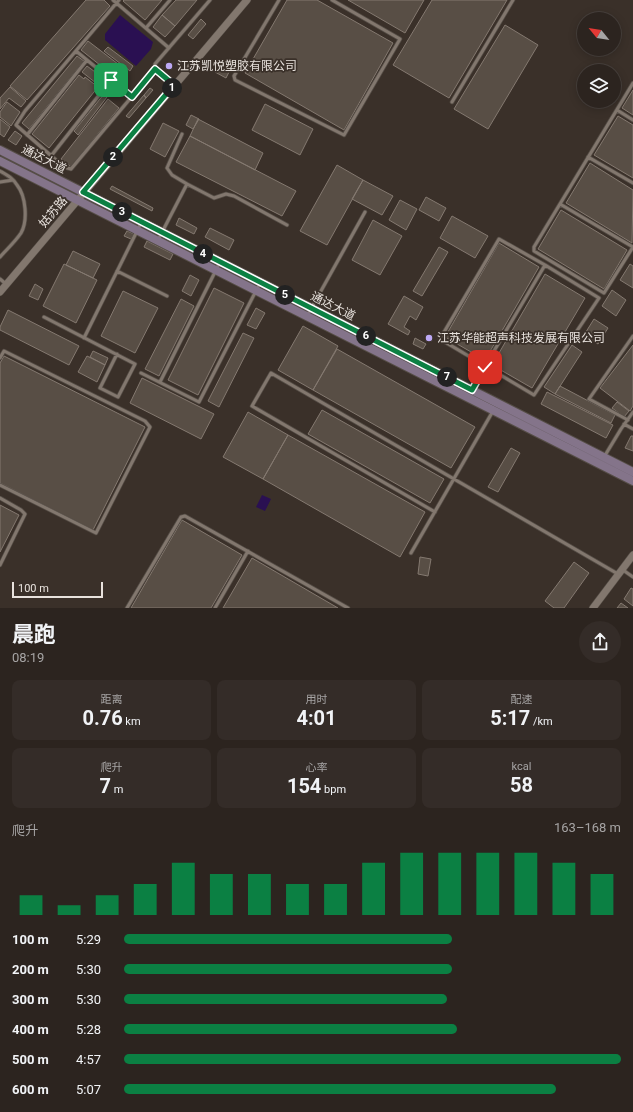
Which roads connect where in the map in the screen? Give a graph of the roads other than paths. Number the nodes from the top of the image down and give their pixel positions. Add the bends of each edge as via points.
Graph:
1 (114, 0) edge
2 (170, 0) edge
3 (210, 0) edge
4 (247, 0) edge
5 (279, 0) edge
6 (332, 0) edge
7 (513, 0) edge
8 (118, 1) edge
9 (146, 28) junction
10 (169, 48) junction
11 (76, 51) junction
12 (87, 60) junction
13 (155, 69) junction
14 (111, 80) junction
15 (633, 83) edge
16 (174, 85) junction
17 (132, 97) junction
18 (452, 102) dead end
19 (617, 110) junction
20 (633, 120) edge
21 (182, 134) dead end
22 (27, 135) junction
23 (0, 150) edge
24 (52, 156) junction
25 (588, 157) junction
26 (0, 161) edge
27 (0, 172) edge
28 (13, 180) junction
29 (0, 182) edge
30 (633, 183) edge
31 (187, 184) junction
32 (83, 192) junction
33 (77, 200) junction
34 (560, 204) junction
35 (365, 212) dead end
36 (142, 222) junction
37 (286, 225) dead end
38 (138, 230) junction
39 (162, 232) junction
40 (158, 240) junction
41 (0, 257) edge
42 (220, 262) junction
43 (545, 265) junction
44 (216, 270) junction
45 (117, 271) junction
46 (0, 279) edge
47 (6, 284) junction
48 (258, 286) junction
49 (0, 292) edge
50 (167, 296) dead end
51 (309, 312) junction
52 (44, 317) dead end
53 (633, 336) edge
54 (84, 338) junction
55 (117, 354) junction
56 (0, 358) edge
57 (485, 367) junction
58 (141, 373) dead end
59 (160, 382) junction
60 (472, 390) junction
61 (496, 407) junction
62 (633, 412) edge
63 (628, 420) junction
64 (624, 424) junction
65 (633, 429) edge
66 (602, 461) junction
67 (633, 472) edge
68 (454, 479) junction
69 (633, 481) edge
70 (0, 486) edge
71 (0, 498) edge
72 (435, 512) junction
73 (248, 551) junction
74 (411, 553) dead end
75 (633, 554) edge
76 (0, 565) edge
77 (620, 572) junction
78 (633, 577) edge
79 (595, 607) edge
80 (127, 608) edge
81 (215, 608) edge
82 (348, 608) edge

1 - 8 lane
2 - 9 lane
3 - 10 lane
4 - 16 street, 姑苏路
5 - 6 lane via 234,76 235,80 344,135 400,39
7 - 18 lane
8 - 9 lane
8 - 11 lane
9 - 10 lane
10 - 13 lane via 155,64
11 - 12 lane
11 - 22 lane via 16,125
12 - 14 lane
12 - 22 lane
13 - 16 lane
13 - 17 lane
14 - 17 lane
14 - 24 lane
15 - 19 lane
16 - 32 street, 姑苏路
17 - 24 lane via 71,169 64,167
19 - 20 lane
19 - 25 lane
21 - 31 lane via 167,168 172,175
22 - 24 lane
23 - 32 main road, 通达大道
25 - 30 lane
25 - 34 lane
26 - 33 main road, 通达大道
27 - 28 lane
28 - 29 lane
28 - 41 lane via 21,190 23,198 23,227 21,233
31 - 37 lane via 214,198 226,194 234,196
31 - 39 lane
32 - 33 street, 姑苏路
32 - 36 main road, 通达大道
33 - 38 main road, 通达大道
33 - 47 street, 姑苏路
34 - 34 lane via 633,247 604,293 534,251
35 - 51 lane
36 - 38 lane
36 - 39 main road, 通达大道
38 - 40 main road, 通达大道
38 - 45 lane
39 - 40 lane
39 - 42 main road, 通达大道
40 - 44 main road, 通达大道
42 - 44 lane
42 - 48 main road, 通达大道
43 - 57 lane
43 - 57 lane via 503,240 499,239 493,247 440,339
43 - 57 lane via 599,298 534,395
44 - 48 main road, 通达大道
44 - 59 lane
45 - 50 lane
45 - 54 lane
46 - 47 lane
47 - 49 street, 姑苏路
48 - 51 main road, 通达大道
48 - 59 lane via 199,402
51 - 60 main road, 通达大道
51 - 61 main road, 通达大道
52 - 54 lane
53 - 63 lane via 588,399
54 - 55 lane
55 - 55 lane via 135,364 118,397 100,388
56 - 70 lane via 4,351 145,421 150,427 96,534
57 - 60 lane
58 - 59 lane
60 - 61 main road, 通达大道
61 - 66 main road, 通达大道
61 - 68 lane
62 - 63 lane
63 - 64 lane
64 - 65 lane
64 - 66 lane
66 - 67 main road, 通达大道
66 - 69 main road, 通达大道
68 - 72 lane
68 - 72 lane via 271,373 252,406
68 - 77 lane
71 - 76 lane via 24,514
72 - 74 lane
73 - 80 lane via 185,516 181,517
73 - 81 lane
73 - 82 lane
75 - 77 street
77 - 78 lane
77 - 79 street

